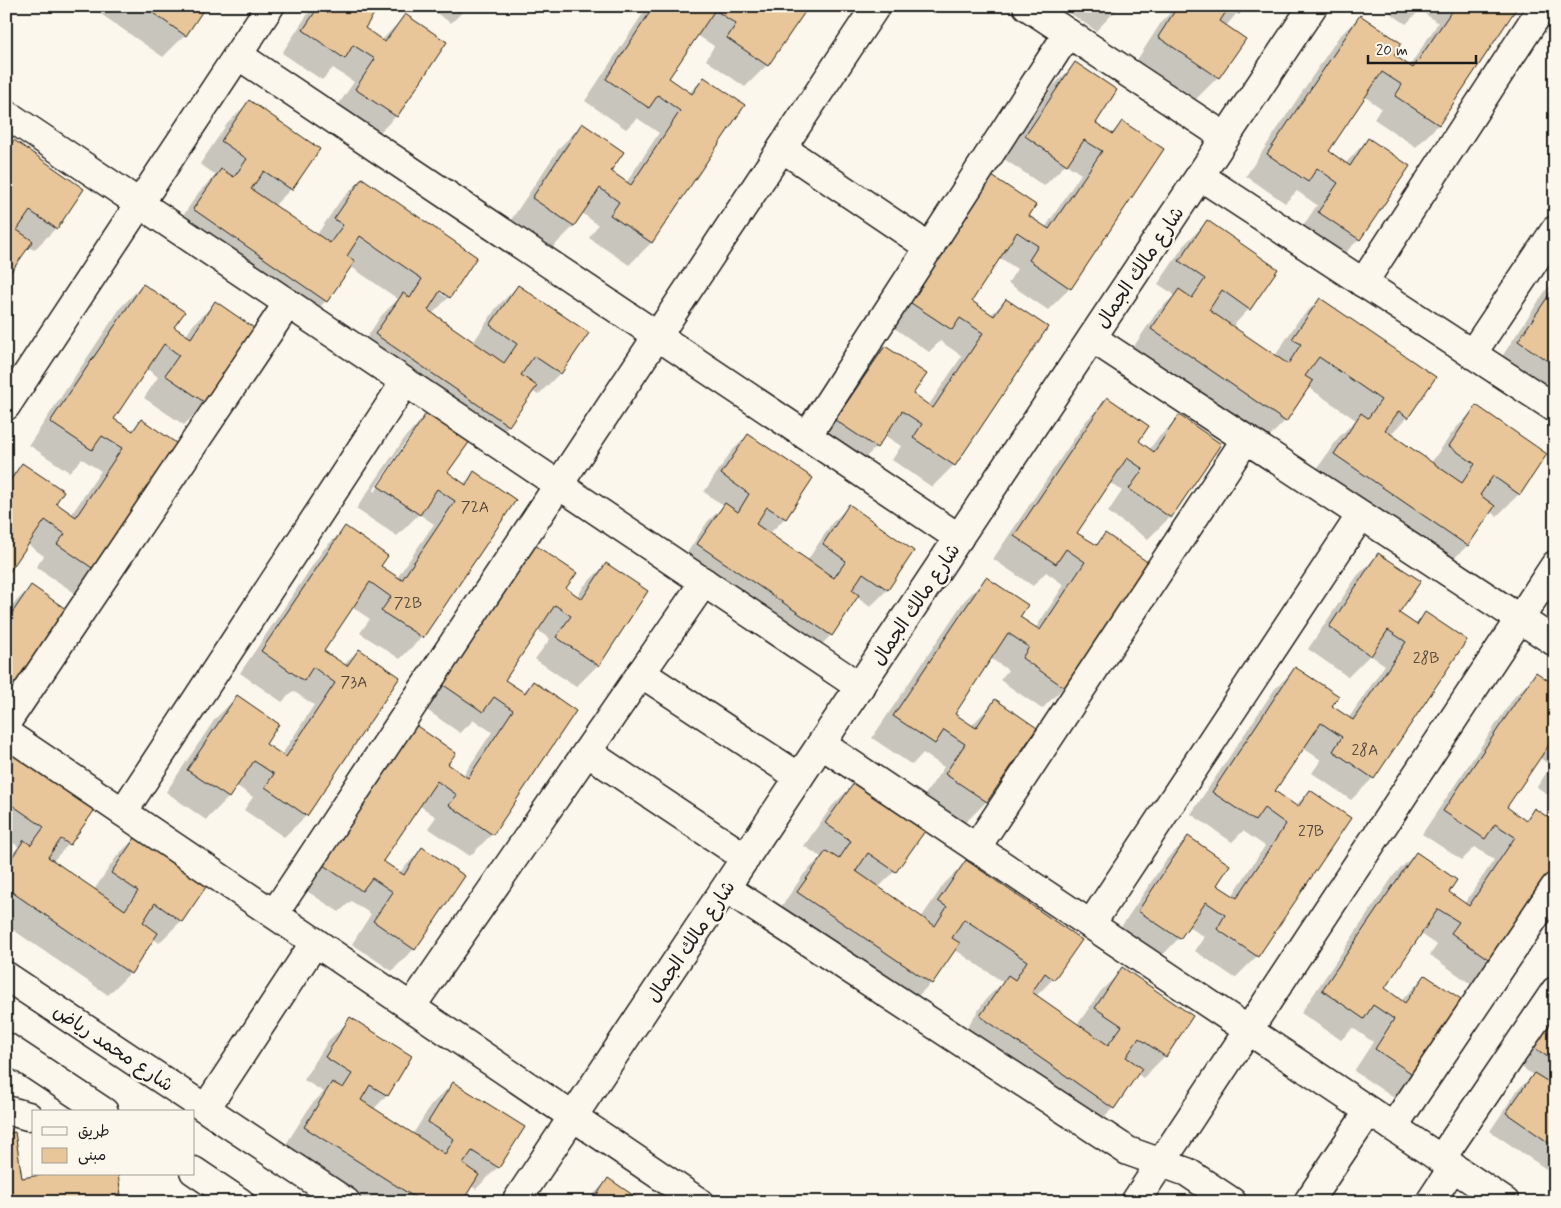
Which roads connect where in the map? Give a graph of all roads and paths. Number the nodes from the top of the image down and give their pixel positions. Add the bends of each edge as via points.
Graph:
1 (270, 6) edge
2 (876, 6) edge
3 (1027, 6) edge
4 (1313, 6) edge
5 (1543, 6) edge
6 (1068, 34) junction
7 (238, 55) junction
8 (6, 114) edge
9 (1225, 137) junction
10 (782, 148) junction
11 (1200, 176) junction
12 (140, 204) junction
13 (1555, 230) edge
14 (930, 248) junction
15 (1363, 283) junction
16 (288, 303) junction
17 (657, 336) junction
18 (1092, 338) junction
19 (1472, 354) junction
20 (16, 369) edge
21 (405, 382) junction
22 (6, 406) edge
23 (1555, 408) edge
24 (807, 436) junction
25 (1246, 439) junction
26 (559, 484) junction
27 (1361, 515) junction
28 (959, 538) junction
29 (1555, 565) edge
30 (704, 582) junction
31 (1519, 619) junction
32 (1555, 642) edge
33 (641, 673) junction
34 (860, 687) junction
35 (6, 723) edge
36 (6, 732) edge
37 (821, 744) junction
38 (587, 752) junction
39 (799, 777) junction
40 (123, 812) junction
41 (976, 848) junction
42 (746, 858) junction
43 (1555, 887) edge
44 (726, 888) junction
45 (274, 914) junction
46 (1091, 924) junction
47 (315, 942) junction
48 (6, 976) edge
49 (1555, 991) edge
50 (411, 1007) junction
51 (1248, 1030) junction
52 (6, 1047) edge
53 (206, 1108) junction
54 (101, 1110) edge
55 (1369, 1111) junction
56 (573, 1117) junction
57 (1393, 1127) junction
58 (1447, 1163) junction
59 (1160, 1164) junction
60 (195, 1172) edge
61 (240, 1202) edge
62 (346, 1202) edge
63 (516, 1202) edge
64 (699, 1202) edge
65 (1135, 1202) edge
66 (1232, 1202) edge
67 (1308, 1202) edge
68 (1430, 1202) edge
69 (1505, 1202) edge

1 - 7 street
2 - 10 street
3 - 6 street
4 - 9 street, شارع مالك الجمال
5 - 15 street
6 - 9 street
6 - 14 street
7 - 12 street
7 - 17 street
8 - 12 street
9 - 11 street, شارع مالك الجمال
10 - 14 street
10 - 17 street
11 - 15 street
11 - 18 street, شارع مالك الجمال
12 - 16 street
12 - 20 street
13 - 19 street
14 - 24 street
15 - 19 street
16 - 21 street
16 - 35 street
17 - 24 street
17 - 26 street
18 - 25 street
18 - 28 street, شارع مالك الجمال
19 - 23 street
20 - 22 street
21 - 26 street
21 - 40 street
24 - 28 street
25 - 27 street
25 - 41 street
26 - 30 street
26 - 45 street
27 - 31 street
27 - 46 street
28 - 34 street, شارع مالك الجمال
29 - 31 street
30 - 33 street
30 - 34 street
31 - 32 street
31 - 51 street
33 - 38 street
33 - 39 street
34 - 37 street, شارع مالك الجمال
36 - 40 street
37 - 39 street, شارع مالك الجمال
37 - 41 street
38 - 42 street
38 - 50 street
39 - 42 street, شارع مالك الجمال
40 - 45 street
41 - 46 street
42 - 44 street, شارع مالك الجمال
43 - 57 street
44 - 56 street, شارع مالك الجمال
44 - 59 street via 1128,1152
45 - 47 street
46 - 51 street
47 - 50 street
47 - 53 street
48 - 53 street, شارع محمد رياض
49 - 58 street
50 - 56 street
51 - 55 street
51 - 59 street
52 - 54 street
53 - 62 street, شارع محمد رياض
55 - 57 street
55 - 67 street
56 - 63 street, شارع مالك الجمال
56 - 64 street
57 - 58 street
58 - 68 street
58 - 69 street
59 - 65 street
59 - 66 street via 1187,1172
60 - 61 street

